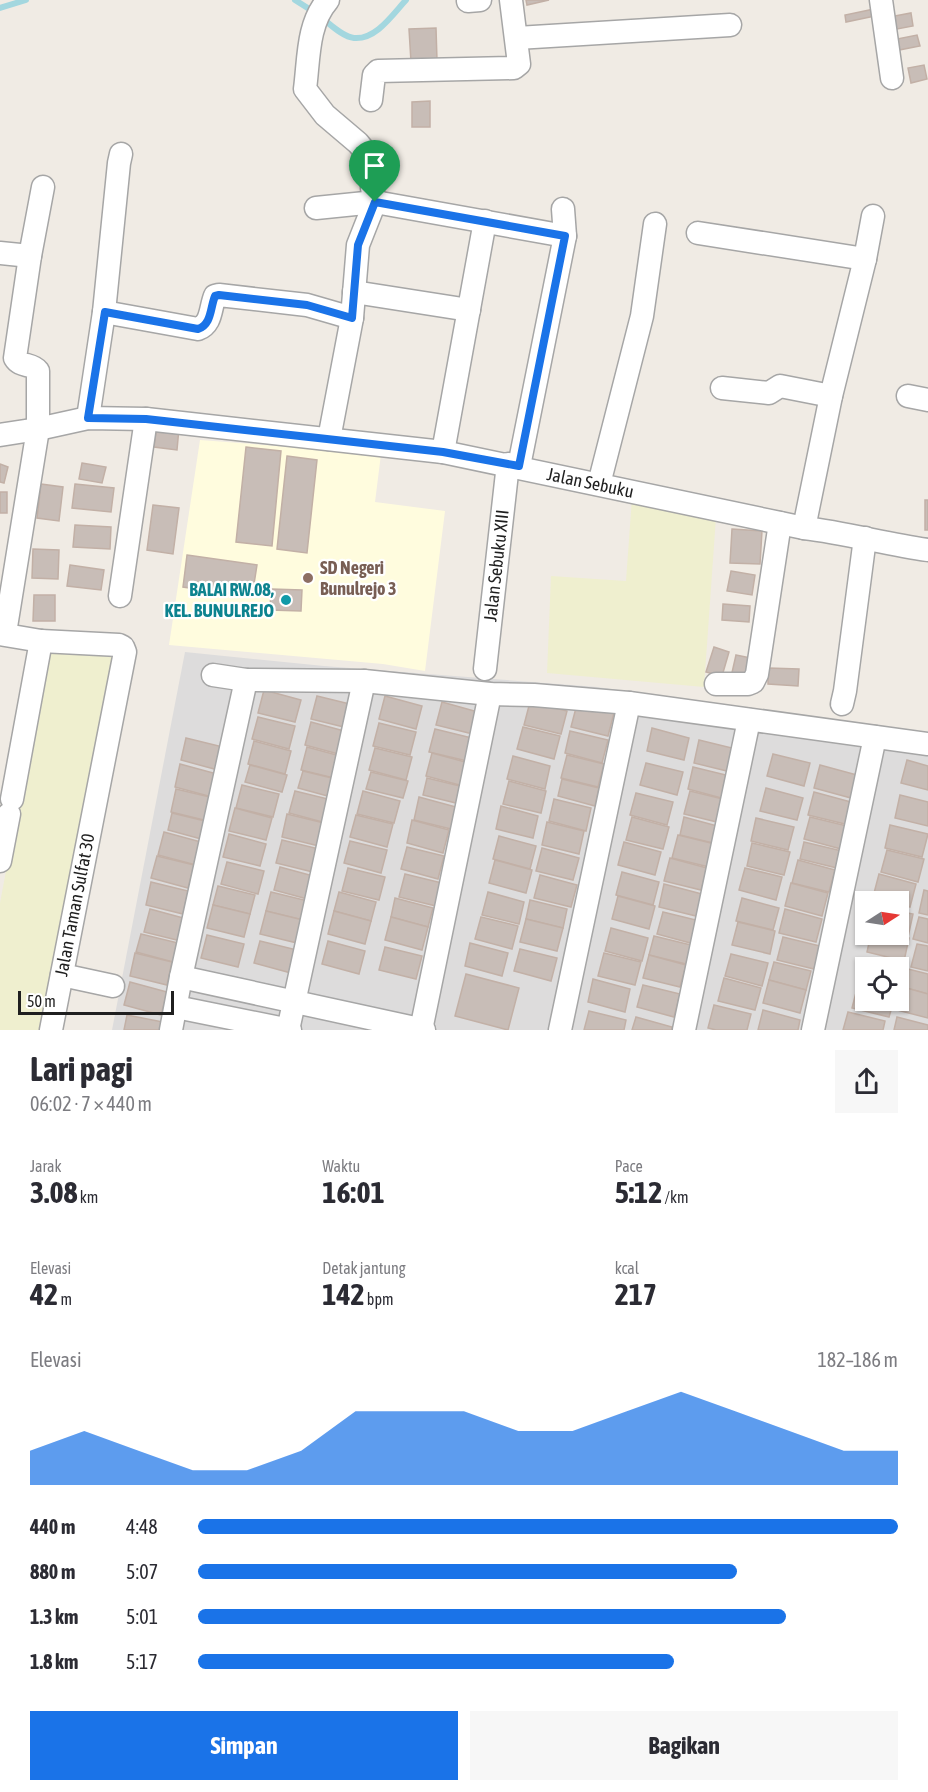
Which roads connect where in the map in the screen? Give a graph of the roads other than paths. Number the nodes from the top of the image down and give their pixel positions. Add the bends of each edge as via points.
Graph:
1 (511, 0) edge
2 (881, 0) edge
3 (326, 2) edge
4 (730, 25) dead end
5 (517, 38) junction
6 (892, 78) dead end
7 (371, 100) dead end
8 (121, 154) dead end
9 (43, 187) dead end
10 (375, 202) junction
11 (316, 207) dead end
12 (563, 209) dead end
13 (873, 216) dead end
14 (485, 221) junction
15 (655, 224) dead end
16 (698, 233) dead end
17 (565, 236) junction
18 (0, 253) edge
19 (30, 256) junction
20 (866, 259) junction
21 (354, 292) junction
22 (469, 310) junction
23 (105, 312) junction
24 (352, 318) junction
25 (722, 388) dead end
26 (831, 396) junction
27 (88, 418) junction
28 (146, 419) junction
29 (38, 429) junction
30 (0, 435) edge
31 (329, 440) junction
32 (443, 452) junction
33 (514, 465) junction
34 (599, 484) junction
35 (780, 523) junction
36 (804, 528) junction
37 (866, 538) junction
38 (928, 550) edge
39 (120, 596) dead end
40 (2, 634) edge
41 (41, 641) junction
42 (485, 669) dead end
43 (213, 675) dead end
44 (246, 680) junction
45 (364, 681) junction
46 (716, 684) dead end
47 (490, 694) junction
48 (629, 703) junction
49 (842, 704) dead end
50 (750, 720) junction
51 (874, 737) junction
52 (928, 744) edge
53 (0, 861) edge
54 (62, 975) junction
55 (181, 977) junction
56 (113, 986) dead end
57 (294, 1000) junction
58 (176, 1007) junction
59 (51, 1030) edge
60 (171, 1030) edge
61 (289, 1030) edge
62 (422, 1030) edge
63 (560, 1030) edge
64 (684, 1030) edge
65 (813, 1030) edge

1 - 5 street
2 - 6 street
3 - 10 street via 311,34 306,92 325,116 368,155
4 - 5 street
5 - 7 street via 519,64 514,68 378,71
8 - 23 street
9 - 19 street
10 - 11 street
10 - 14 street
10 - 21 street via 358,245
12 - 17 street, Jalan Sebuku XIII
13 - 20 street
14 - 17 street
14 - 22 street
15 - 34 street via 642,316
16 - 20 street
17 - 33 street, Jalan Sebuku XIII
18 - 19 street
19 - 29 street via 15,358 38,371
20 - 26 street
21 - 22 street
21 - 24 street
22 - 32 street
23 - 24 street via 198,329 208,322 213,300 219,295 307,305
23 - 27 street
24 - 31 street
25 - 26 street via 769,393 780,387
26 - 36 street
27 - 28 street, Jalan Sebuku
27 - 29 street, Jalan Sebuku
28 - 31 street, Jalan Sebuku
28 - 39 street
29 - 30 street, Jalan Sebuku
29 - 40 street
31 - 32 street, Jalan Sebuku
32 - 33 street, Jalan Sebuku
33 - 34 street, Jalan Sebuku
33 - 42 street, Jalan Sebuku XIII
34 - 35 street, Jalan Sebuku
35 - 36 street, Jalan Sebuku
35 - 46 street via 757,674 748,684
36 - 37 street, Jalan Sebuku
37 - 38 street, Jalan Sebuku
37 - 49 street
40 - 41 street
41 - 53 street
41 - 54 street, Jalan Taman Sulfat 30 via 119,645 125,652
43 - 44 street
44 - 45 street
44 - 55 street
45 - 47 street
45 - 57 street
47 - 48 street
47 - 62 street
48 - 50 street
48 - 63 street
50 - 51 street
50 - 64 street
51 - 52 street
51 - 65 street
54 - 56 street
54 - 59 street, Jalan Taman Sulfat 30
55 - 57 street
55 - 58 street
57 - 61 street
57 - 62 street
58 - 60 street
58 - 61 street

